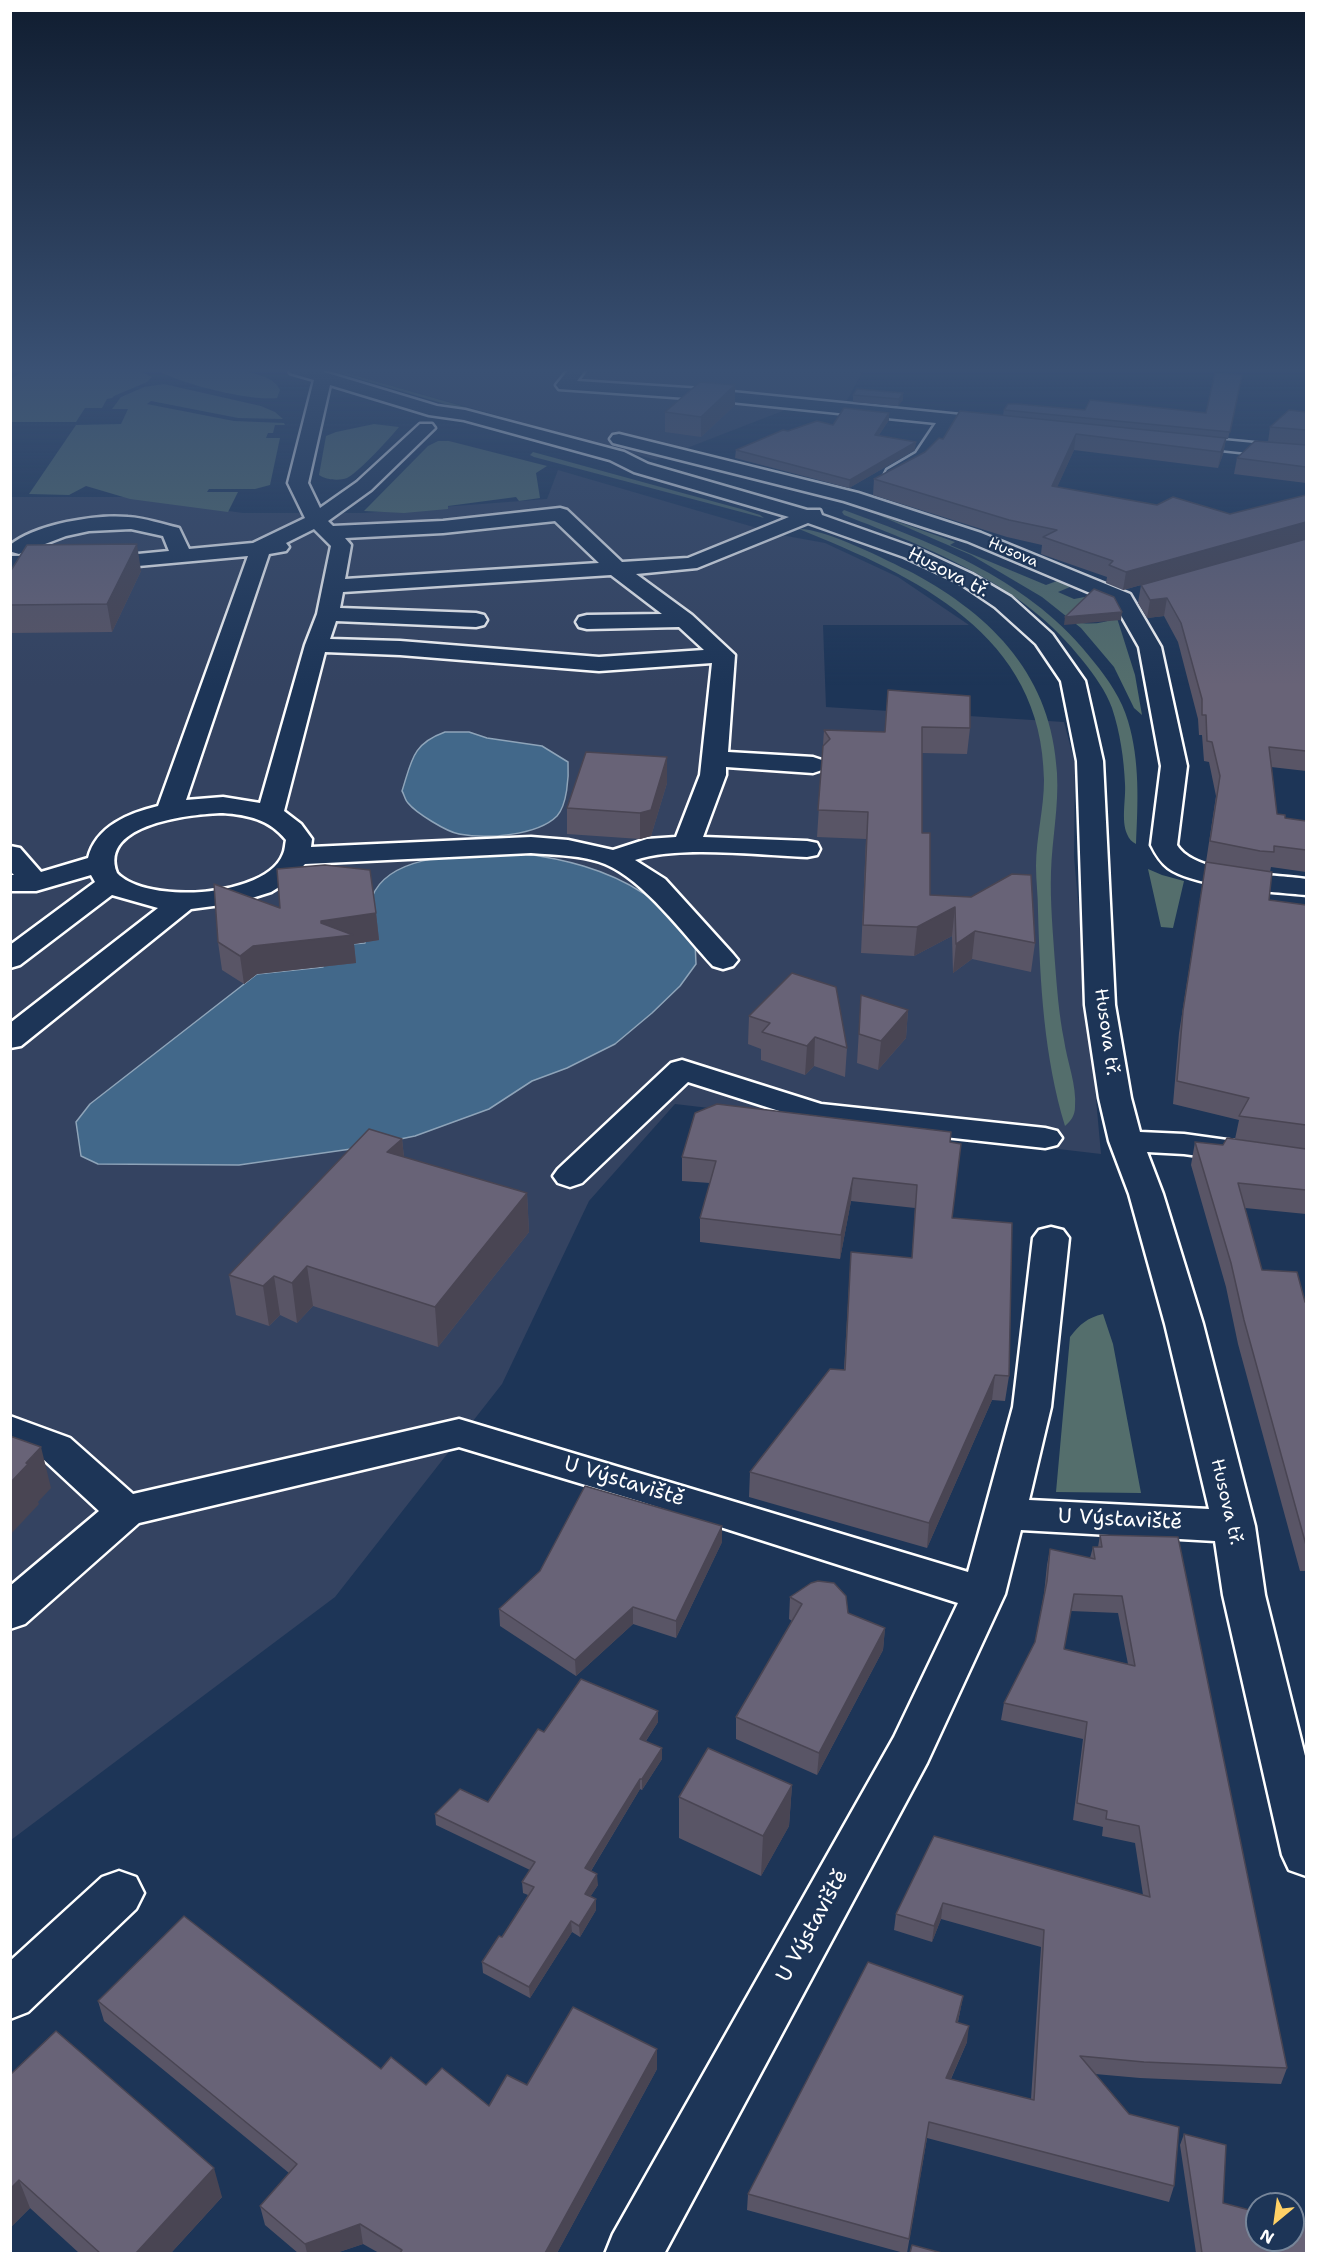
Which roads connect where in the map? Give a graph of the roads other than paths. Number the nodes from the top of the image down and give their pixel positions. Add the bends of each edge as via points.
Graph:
1 (300, 475) edge
2 (376, 475) edge
3 (664, 475) edge
4 (796, 475) edge
5 (892, 475) edge
6 (866, 489) junction
7 (807, 516) junction
8 (328, 532) junction
9 (261, 547) junction
10 (181, 556) junction
11 (14, 561) edge
12 (618, 570) junction
13 (333, 586) junction
14 (328, 614) junction
15 (476, 620) dead end
16 (684, 620) junction
17 (587, 622) dead end
18 (316, 645) junction
19 (724, 655) junction
20 (713, 759) junction
21 (813, 765) dead end
22 (169, 811) junction
23 (270, 814) junction
24 (687, 845) junction
25 (807, 849) dead end
26 (10, 854) edge
27 (297, 856) junction
28 (615, 858) junction
29 (105, 873) junction
30 (23, 883) edge
31 (1306, 887) edge
32 (183, 902) junction
33 (10, 959) edge
34 (723, 960) dead end
35 (10, 1039) edge
36 (1045, 1138) dead end
37 (1125, 1141) junction
38 (1306, 1161) edge
39 (570, 1176) dead end
40 (1051, 1238) dead end
41 (10, 1430) edge
42 (126, 1511) junction
43 (1006, 1514) junction
44 (1234, 1526) junction
45 (984, 1594) junction
46 (10, 1612) edge
47 (1306, 1855) edge
48 (119, 1893) dead end
49 (10, 1995) edge
50 (633, 2253) edge

1 - 8 street via 298,483
2 - 8 street
3 - 7 street, Husova tř.
4 - 6 street, Husova
5 - 6 street
6 - 7 street
6 - 31 street, Husova via 974,537 1130,596 1150,647 1174,766 1164,845 1170,856 1187,867 1226,876
7 - 12 street via 690,564
7 - 37 street, Husova tř. via 911,553 965,578 1003,602 1044,639 1073,681 1091,771 1100,1005
8 - 9 street
8 - 9 street
8 - 12 street via 435,528 560,514
8 - 13 street
9 - 10 street
9 - 22 street
10 - 11 street
10 - 11 street via 172,532 130,523 90,525 34,539
12 - 13 street
12 - 16 street
13 - 14 street
14 - 15 street
14 - 18 street
16 - 17 street
16 - 19 street
18 - 19 street via 599,664
18 - 23 street
19 - 20 street
20 - 21 street
20 - 24 street via 713,775
22 - 23 street via 223,805
22 - 29 street via 119,832 104,848
23 - 27 street via 289,825 299,839
24 - 25 street
24 - 28 street via 647,847
26 - 30 street
27 - 28 street via 531,845
27 - 32 street via 286,870 251,890
28 - 34 street via 655,885
29 - 30 street
29 - 32 street via 128,893
29 - 33 street
32 - 35 street
36 - 39 street via 817,1113 682,1070
37 - 38 street via 1184,1144
37 - 44 street, Husova tř. via 1146,1194 1184,1324
40 - 43 street, U Výstaviště via 1032,1407
41 - 42 street via 57,1448
42 - 45 street, U Výstaviště via 459,1433
42 - 46 street
43 - 44 street, U Výstaviště
43 - 45 street, U Výstaviště
44 - 47 street, Husova tř. via 1244,1595
45 - 50 street, U Výstaviště via 911,1749
48 - 49 street

